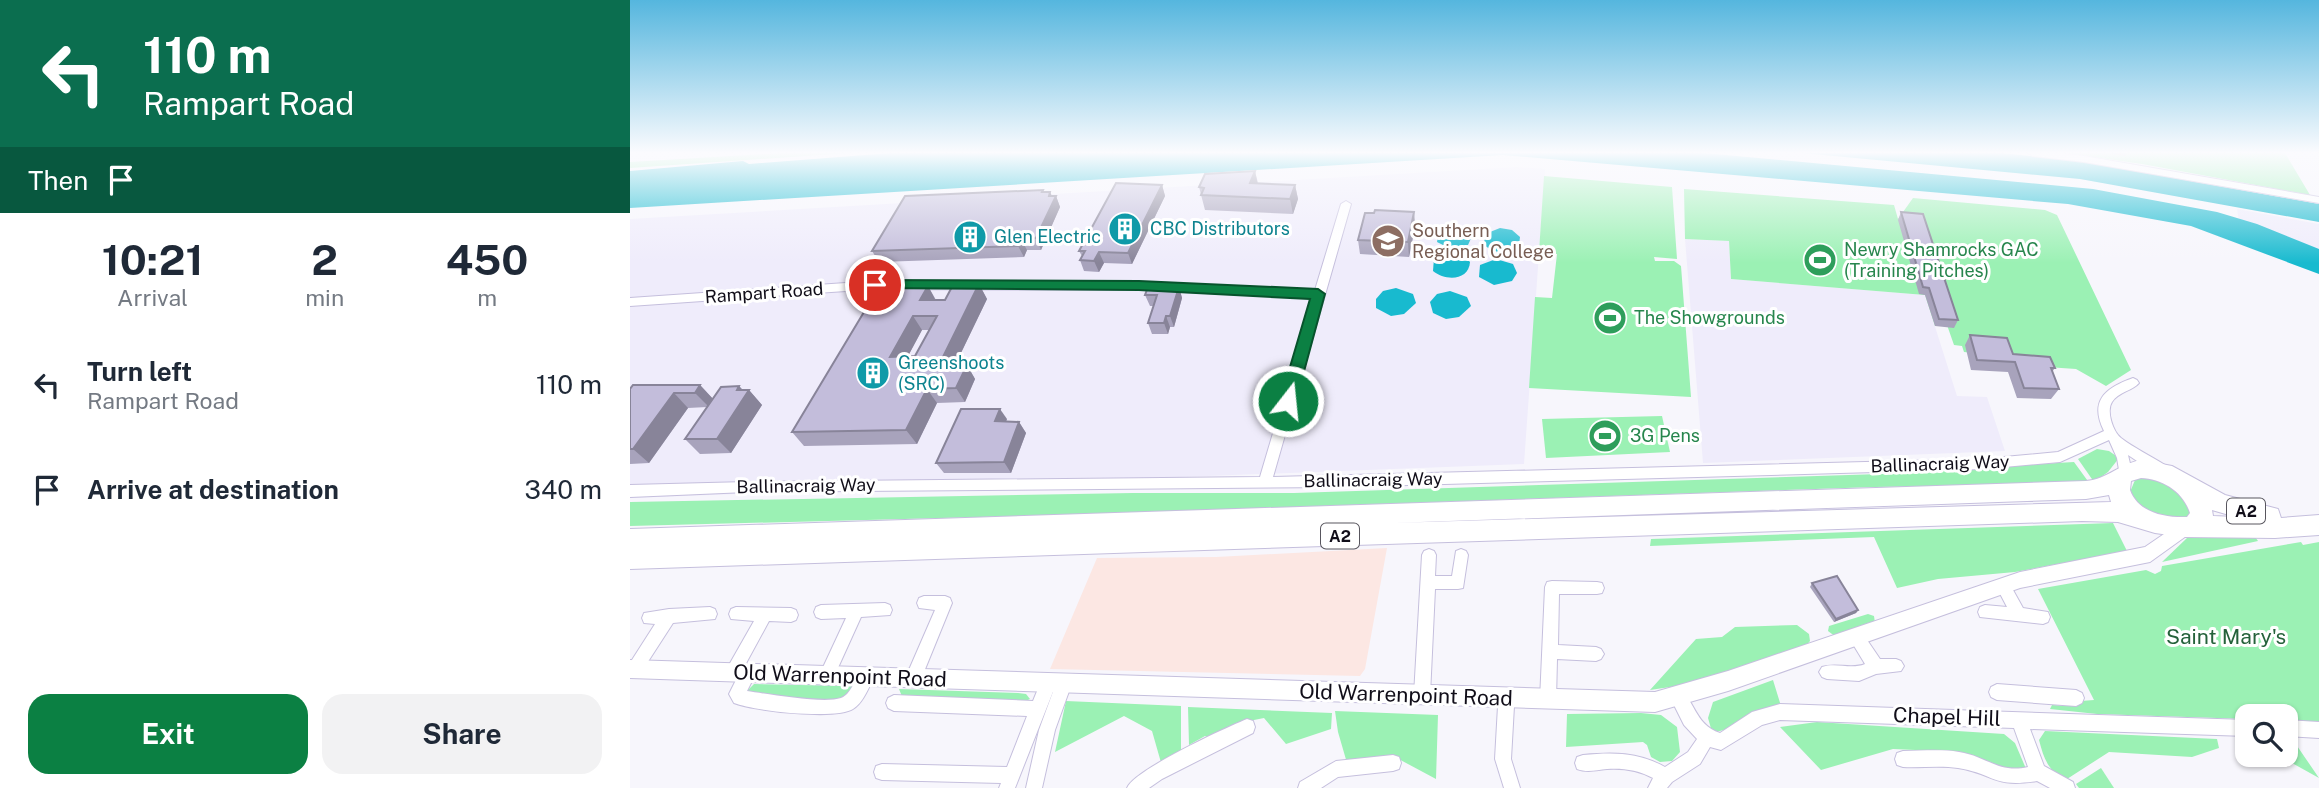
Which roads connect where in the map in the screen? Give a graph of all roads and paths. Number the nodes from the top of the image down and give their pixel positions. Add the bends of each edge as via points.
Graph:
1 (2258, 190) edge
2 (2316, 200) edge
3 (1346, 204) dead end
4 (1318, 294) junction
5 (630, 302) edge
6 (2133, 383) dead end
7 (2112, 436) junction
8 (2122, 475) junction
9 (2174, 478) junction
10 (1265, 482) junction
11 (630, 491) edge
12 (2146, 520) junction
13 (2318, 525) edge
14 (2189, 527) junction
15 (630, 538) edge
16 (2159, 548) junction
17 (1429, 555) dead end
18 (1461, 555) dead end
19 (630, 558) edge
20 (1427, 582) junction
21 (2003, 586) junction
22 (1597, 588) dead end
23 (924, 603) dead end
24 (885, 610) dead end
25 (857, 611) junction
26 (821, 612) dead end
27 (1985, 612) dead end
28 (710, 614) dead end
29 (736, 614) dead end
30 (2018, 614) junction
31 (765, 615) junction
32 (791, 615) dead end
33 (669, 616) junction
34 (2043, 617) dead end
35 (649, 618) dead end
36 (1856, 636) junction
37 (1549, 652) junction
38 (1597, 654) dead end
39 (1896, 666) dead end
40 (1876, 667) junction
41 (633, 669) edge
42 (740, 672) junction
43 (1827, 672) dead end
44 (827, 676) junction
45 (866, 677) junction
46 (913, 679) junction
47 (1056, 683) junction
48 (1997, 692) dead end
49 (1422, 695) junction
50 (2038, 695) junction
51 (1678, 697) junction
52 (2076, 698) dead end
53 (1503, 699) junction
54 (1548, 700) junction
55 (894, 703) dead end
56 (1037, 709) junction
57 (2019, 719) junction
58 (2044, 720) junction
59 (1247, 727) dead end
60 (2235, 728) edge
61 (2298, 729) edge
62 (2319, 730) edge
63 (1706, 739) junction
64 (1903, 760) dead end
65 (1392, 763) dead end
66 (1583, 763) dead end
67 (883, 772) dead end
68 (2038, 772) junction
69 (1009, 782) edge
70 (1661, 782) edge
71 (1034, 788) edge
72 (1135, 788) edge
73 (1306, 788) edge
74 (1512, 788) edge
75 (2067, 788) edge

1 - 2 street
3 - 4 street
4 - 5 street, Rampart Road via 1139,286 875,285
4 - 10 street
6 - 7 street via 2106,400 2103,418
7 - 8 street via 2124,455
7 - 9 street
7 - 10 street, Ballinacraig Way via 2060,457 1982,464
8 - 9 highway, A2 via 2143,469
8 - 12 highway via 2118,492
8 - 15 highway, A2 via 2103,489 2086,490
9 - 13 highway, A2 via 2242,511
9 - 14 highway, A2 via 2201,506 2200,521
10 - 11 street, Ballinacraig Way
12 - 14 highway, A2 via 2171,528
12 - 16 street
12 - 19 highway, A2 via 2118,512 2082,511
13 - 14 highway, A2
14 - 16 street, Old Warrenpoint Road
16 - 21 street, Old Warrenpoint Road via 2126,561
17 - 20 street
18 - 20 street via 1458,583
20 - 49 street
21 - 30 street
21 - 36 street, Old Warrenpoint Road
22 - 37 street via 1552,587
23 - 46 street via 946,603
24 - 25 street
25 - 26 street
25 - 44 street
27 - 30 street
28 - 33 street
29 - 31 street
30 - 34 street
31 - 32 street
31 - 42 street
33 - 35 street
33 - 41 street
36 - 40 street
36 - 51 street, Old Warrenpoint Road
37 - 38 street
37 - 54 street
39 - 40 street
40 - 43 street via 1859,674
41 - 42 street, Old Warrenpoint Road
42 - 44 street, Old Warrenpoint Road
42 - 45 street via 740,698 824,707 845,706
44 - 45 street, Old Warrenpoint Road
45 - 46 street, Old Warrenpoint Road
46 - 47 street, Old Warrenpoint Road
47 - 49 street, Old Warrenpoint Road
47 - 56 street
47 - 71 street
48 - 50 street, Chapel Hill
49 - 53 street, Old Warrenpoint Road
50 - 52 street, Chapel Hill
50 - 58 street
51 - 54 street, Old Warrenpoint Road via 1656,702
51 - 63 street via 1693,726
53 - 54 street, Old Warrenpoint Road
53 - 74 street via 1503,759
55 - 56 street
56 - 69 street
57 - 58 street, Chapel Hill
57 - 63 street, Chapel Hill via 1780,712 1758,718 1721,742
57 - 68 street
58 - 60 street, Chapel Hill
59 - 72 street
61 - 62 street
63 - 70 street via 1694,758
64 - 68 street via 1961,760 1996,778 2020,779
65 - 73 street via 1336,769
66 - 70 street via 1643,763
67 - 69 street
68 - 75 street

